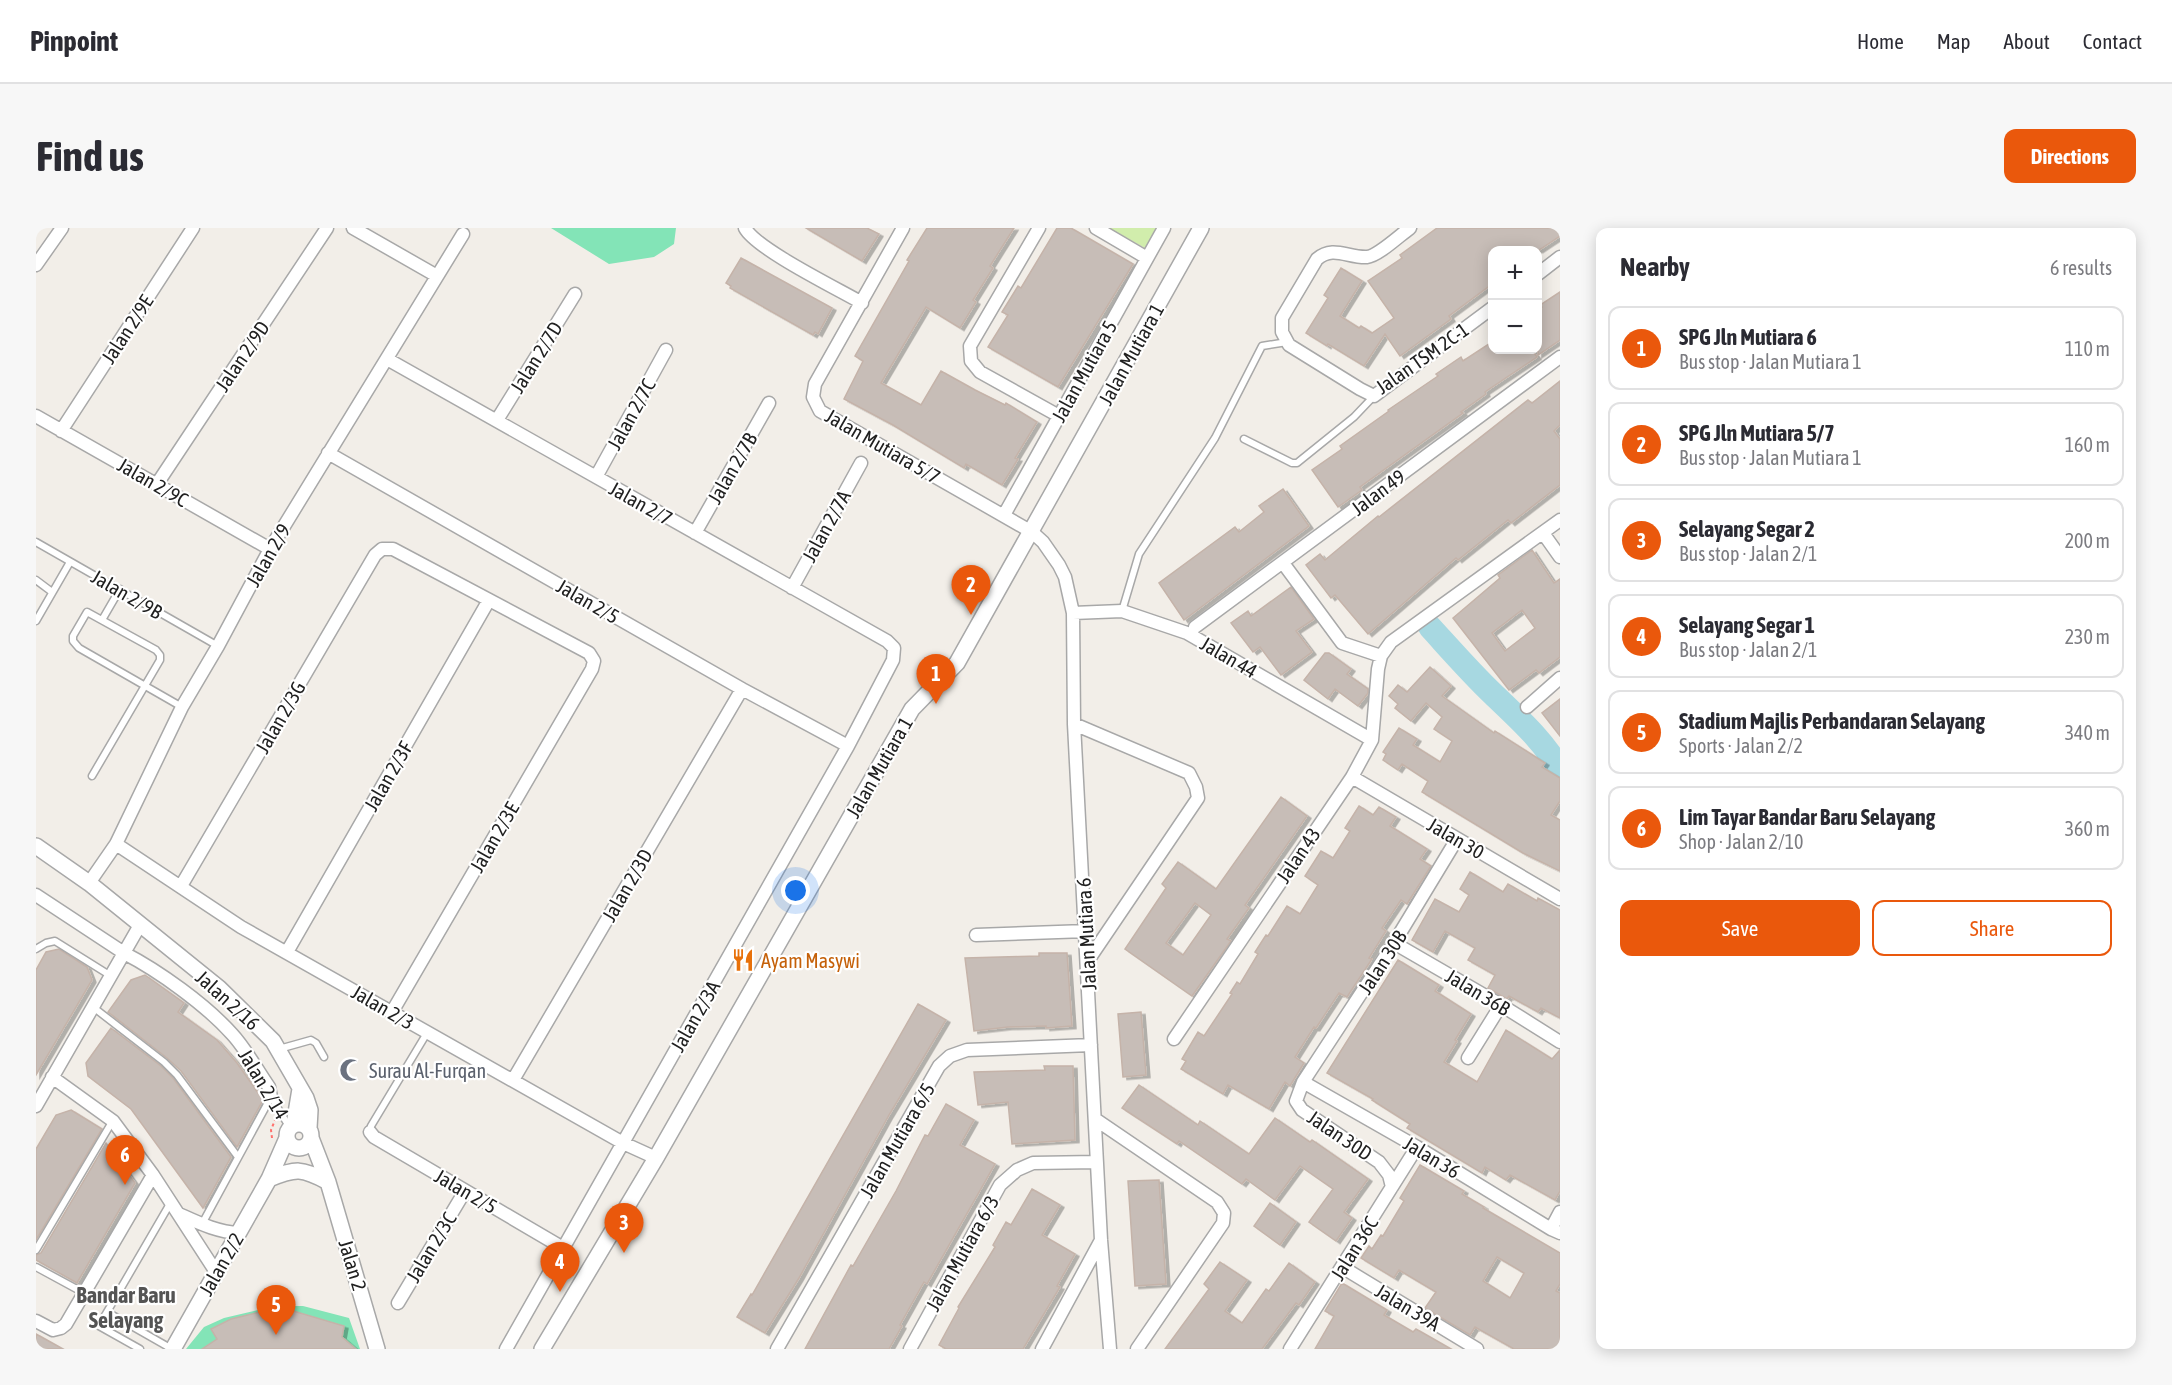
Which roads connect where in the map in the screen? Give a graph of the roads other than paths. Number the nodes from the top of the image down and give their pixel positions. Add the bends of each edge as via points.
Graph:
1 (62, 228) edge
2 (193, 228) edge
3 (327, 228) edge
4 (353, 228) edge
5 (903, 228) edge
6 (1039, 228) edge
7 (1096, 228) edge
8 (1164, 228) edge
9 (1201, 228) edge
10 (1410, 228) edge
11 (748, 232) edge
12 (463, 234) dead end
13 (1560, 257) edge
14 (1148, 258) junction
15 (36, 265) edge
16 (1542, 271) edge
17 (437, 276) junction
18 (575, 294) dead end
19 (862, 303) junction
20 (1488, 311) edge
21 (1288, 344) junction
22 (666, 350) dead end
23 (1560, 357) edge
24 (387, 358) junction
25 (1374, 396) junction
26 (769, 403) dead end
27 (36, 416) edge
28 (1059, 416) junction
29 (497, 420) junction
30 (61, 431) junction
31 (1244, 439) dead end
32 (328, 453) junction
33 (861, 463) dead end
34 (596, 477) junction
35 (157, 484) junction
36 (1004, 515) junction
37 (1560, 520) edge
38 (1032, 532) junction
39 (695, 533) junction
40 (1543, 533) junction
41 (36, 542) edge
42 (270, 549) junction
43 (1560, 557) edge
44 (70, 562) junction
45 (1282, 563) junction
46 (36, 580) edge
47 (792, 588) junction
48 (120, 590) junction
49 (52, 592) junction
50 (489, 600) junction
51 (1122, 611) junction
52 (1073, 613) junction
53 (102, 620) junction
54 (36, 621) edge
55 (1194, 627) dead end
56 (218, 646) junction
57 (894, 648) joint
58 (1381, 656) junction
59 (1560, 678) edge
60 (145, 686) junction
61 (742, 689) junction
62 (182, 707) junction
63 (1527, 707) dead end
64 (1074, 724) junction
65 (1372, 740) junction
66 (848, 746) junction
67 (92, 777) dead end
68 (1352, 777) junction
69 (1457, 839) junction
70 (116, 844) junction
71 (36, 846) edge
72 (89, 883) junction
73 (181, 886) junction
74 (36, 895) edge
75 (1560, 899) edge
76 (140, 926) junction
77 (1086, 931) junction
78 (976, 935) dead end
79 (1394, 943) junction
80 (37, 948) edge
81 (287, 952) junction
82 (124, 953) junction
83 (1087, 962) junction
84 (111, 976) junction
85 (1501, 1005) junction
86 (93, 1007) junction
87 (393, 1012) junction
88 (428, 1032) junction
89 (1174, 1039) dead end
90 (1560, 1042) edge
91 (1091, 1045) junction
92 (278, 1049) junction
93 (324, 1057) dead end
94 (1468, 1058) dead end
95 (52, 1077) junction
96 (513, 1080) junction
97 (1303, 1082) junction
98 (271, 1097) junction
99 (36, 1106) edge
100 (1095, 1119) junction
101 (113, 1121) junction
102 (370, 1132) joint
103 (298, 1136) junction
104 (623, 1143) junction
105 (1417, 1147) junction
106 (238, 1157) junction
107 (656, 1158) junction
108 (1097, 1162) junction
109 (153, 1175) junction
110 (269, 1179) junction
111 (328, 1182) junction
112 (1392, 1187) junction
113 (465, 1191) junction
114 (171, 1202) junction
115 (1560, 1212) edge
116 (178, 1213) junction
117 (202, 1224) junction
118 (1555, 1231) edge
119 (239, 1233) junction
120 (1101, 1240) junction
121 (563, 1248) junction
122 (36, 1250) edge
123 (36, 1267) edge
124 (1342, 1267) junction
125 (216, 1272) junction
126 (84, 1293) junction
127 (398, 1303) dead end
128 (107, 1312) junction
129 (36, 1321) edge
130 (1474, 1348) edge
131 (140, 1349) edge
132 (173, 1349) edge
133 (377, 1349) edge
134 (506, 1349) edge
135 (542, 1349) edge
136 (777, 1349) edge
137 (910, 1349) edge
138 (1042, 1349) edge
139 (1110, 1349) edge
140 (1137, 1349) edge
141 (1290, 1349) edge

1 - 15 street
2 - 30 street, Jalan 2/9E
3 - 35 street, Jalan 2/9D
4 - 17 street
5 - 19 street, Jalan Mutiara 5/7
6 - 28 street via 970,346 971,361 980,372
7 - 14 street
8 - 14 street, Jalan Mutiara 5
9 - 38 street, Jalan Mutiara 1
10 - 21 street via 1368,257 1331,251 1317,259 1282,318 1282,332
11 - 19 street via 764,247
12 - 17 street, Jalan 2/9
13 - 16 street
14 - 28 street, Jalan Mutiara 5
17 - 24 street, Jalan 2/9
18 - 29 street, Jalan 2/7D
19 - 36 street, Jalan Mutiara 5/7 via 815,384 812,394 818,408
20 - 25 street, Jalan TSM 2C-1
21 - 25 street, Jalan TSM 2C-1
21 - 51 lane via 1262,346 1215,438 1139,554
22 - 34 street, Jalan 2/7C
23 - 45 street, Jalan 49
24 - 29 street, Jalan 2/7
24 - 32 street, Jalan 2/9
25 - 31 lane via 1297,463
26 - 39 street, Jalan 2/7B
27 - 30 street, Jalan 2/9C
28 - 36 street, Jalan Mutiara 5
29 - 34 street, Jalan 2/7
30 - 35 street, Jalan 2/9C
32 - 42 street, Jalan 2/9
32 - 61 street, Jalan 2/5
33 - 47 street, Jalan 2/7A
34 - 39 street, Jalan 2/7
35 - 42 street, Jalan 2/9C
36 - 38 street, Jalan Mutiara 5/7
37 - 40 street
38 - 52 street, Jalan Mutiara 6 via 1059,565
38 - 107 street, Jalan Mutiara 1 via 957,663 912,709
39 - 47 street, Jalan 2/7
40 - 43 street
40 - 58 street via 1391,642
41 - 44 lane, Jalan 2/9B
42 - 56 street, Jalan 2/9
44 - 48 lane, Jalan 2/9B
44 - 49 lane
45 - 55 street, Jalan 49
45 - 58 street via 1342,643
46 - 49 lane
47 - 57 street, Jalan 2/7
48 - 53 lane
48 - 56 lane, Jalan 2/9B
49 - 54 lane
50 - 73 street, Jalan 2/3G via 393,549 382,549 375,555
50 - 81 street, Jalan 2/3F
50 - 87 street, Jalan 2/3E via 590,654 594,661
51 - 52 street, Jalan 44
51 - 65 street, Jalan 44 via 1187,633
52 - 64 street, Jalan Mutiara 6
53 - 60 lane via 160,655
53 - 60 lane via 87,612 73,641
56 - 62 street, Jalan 2/9
57 - 66 street, Jalan 2/3A via 893,660
58 - 65 street, Jalan 43
59 - 63 street
60 - 62 lane
60 - 67 lane
61 - 66 street, Jalan 2/5
61 - 96 street, Jalan 2/3D
62 - 70 street, Jalan 2/9
64 - 77 street, Jalan Mutiara 6
64 - 83 street via 1189,774 1198,798
65 - 68 street, Jalan 43
66 - 104 street, Jalan 2/3A
68 - 69 street, Jalan 30
68 - 89 street, Jalan 43
69 - 75 street, Jalan 30
69 - 79 street, Jalan 30B
70 - 72 street, Jalan 2/9
70 - 73 street, Jalan 2/3
71 - 72 street, Jalan 2/16
72 - 76 street, Jalan 2/16
73 - 81 street, Jalan 2/3 via 241,927
74 - 82 street, Jalan 2/14
76 - 82 street
76 - 92 street, Jalan 2/16 via 219,988
77 - 78 street
77 - 83 street, Jalan Mutiara 6
79 - 85 street, Jalan 36B
79 - 97 street, Jalan 30B
80 - 84 lane via 55,941
81 - 87 street, Jalan 2/3
82 - 84 street
82 - 98 street, Jalan 2/14 via 198,1002 233,1034 269,1087
83 - 91 street, Jalan Mutiara 6
84 - 86 street
85 - 90 street, Jalan 36B
85 - 94 street
86 - 95 street
86 - 106 lane via 177,1075
87 - 88 street, Jalan 2/3
88 - 96 street, Jalan 2/3
88 - 102 lane
91 - 100 street, Jalan Mutiara 6
91 - 136 street, Jalan Mutiara 6/5 via 967,1050 950,1056 939,1066
92 - 93 lane via 311,1040
92 - 103 street, Jalan 2/16 via 310,1110
95 - 99 street
95 - 101 street
96 - 104 street, Jalan 2/3
97 - 105 street, Jalan 36
97 - 112 street, Jalan 30D via 1296,1101 1302,1110 1379,1162
98 - 103 lane, Jalan 2/14
98 - 106 lane
100 - 108 street, Jalan Mutiara 6
100 - 140 street via 1217,1202 1224,1213 1223,1223
101 - 109 street
101 - 122 lane
102 - 113 street, Jalan 2/5
103 - 110 street, Jalan 2/2
103 - 111 street, Jalan 2
104 - 107 street, Jalan 2/3
104 - 121 street, Jalan 2/3A
105 - 112 street, Jalan 36C
105 - 118 street, Jalan 36
106 - 117 lane
107 - 135 street, Jalan Mutiara 1
108 - 120 street, Jalan Mutiara 6
108 - 137 street, Jalan Mutiara 6/3 via 1033,1163 1017,1170 1000,1185
109 - 114 street
109 - 126 street
110 - 111 street via 301,1171
110 - 119 street, Jalan 2/2
111 - 133 street, Jalan 2
112 - 124 street, Jalan 36C
113 - 121 street, Jalan 2/5
113 - 127 street, Jalan 2/3C
114 - 116 street
114 - 128 lane
115 - 118 street
116 - 117 street
116 - 125 street
117 - 119 street
119 - 125 street, Jalan 2/2
120 - 138 street
120 - 139 street, Jalan Mutiara 6
121 - 134 street, Jalan 2/3A
123 - 126 lane
124 - 130 street, Jalan 39A
124 - 141 street, Jalan 36C
125 - 132 street, Jalan 2/2
126 - 129 street via 61,1328 52,1330
128 - 131 lane via 99,1326
128 - 132 lane

